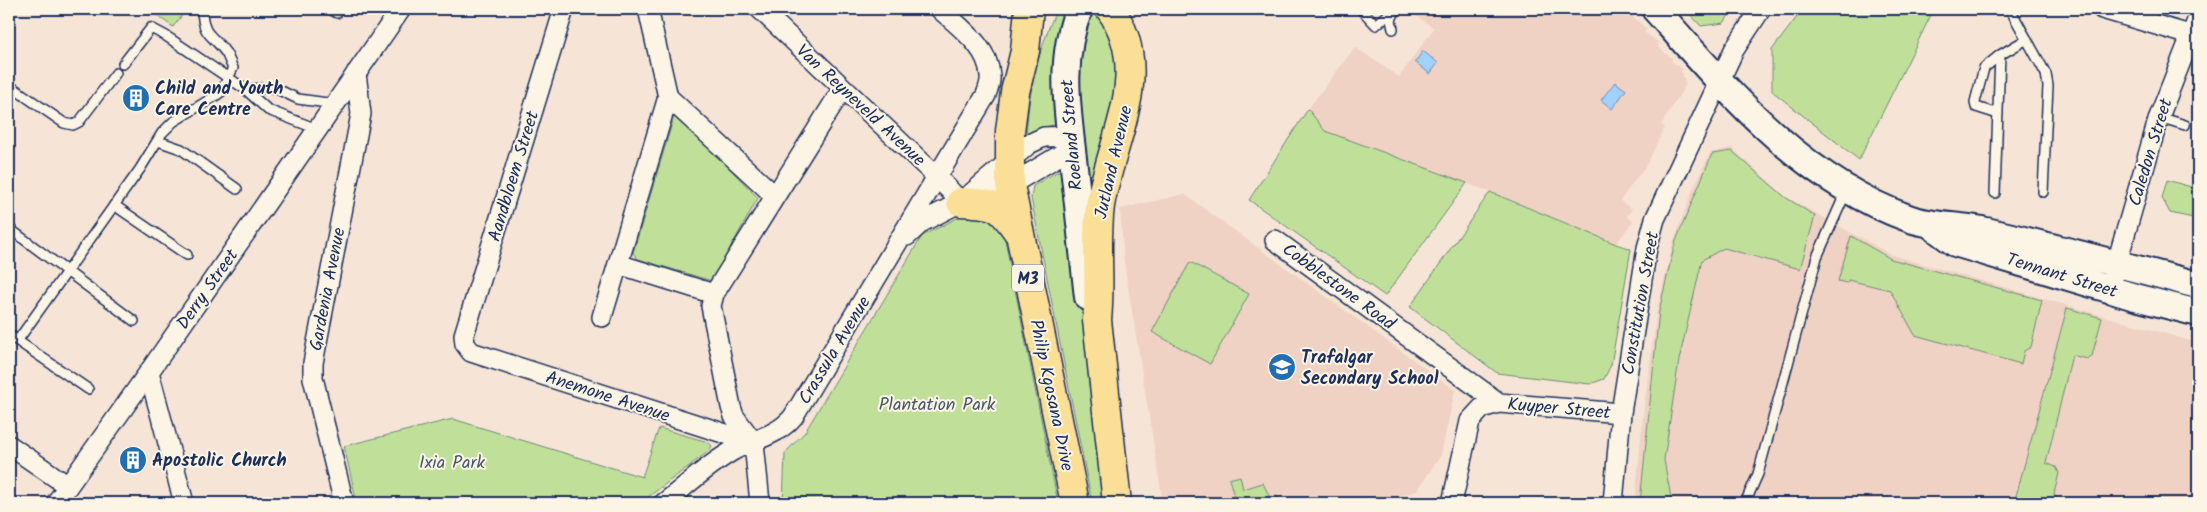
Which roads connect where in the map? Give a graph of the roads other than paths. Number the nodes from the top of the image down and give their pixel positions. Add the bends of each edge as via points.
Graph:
1 (202, 9) edge
2 (401, 9) edge
3 (564, 9) edge
4 (648, 9) edge
5 (760, 9) edge
6 (940, 9) edge
7 (1028, 9) edge
8 (1042, 9) edge
9 (1079, 9) edge
10 (1361, 9) edge
11 (1395, 9) edge
12 (1655, 9) edge
13 (1761, 9) edge
14 (2010, 9) edge
15 (2102, 9) edge
16 (1112, 13) edge
17 (2144, 15) edge
18 (2198, 18) edge
19 (1393, 29) dead end
20 (2190, 35) junction
21 (2027, 39) junction
22 (1025, 51) junction
23 (2000, 55) junction
24 (123, 64) dead end
25 (116, 73) dead end
26 (356, 73) junction
27 (228, 79) junction
28 (1720, 83) junction
29 (9, 85) edge
30 (842, 88) junction
31 (245, 89) junction
32 (668, 98) junction
33 (335, 104) junction
34 (1998, 114) junction
35 (2159, 117) junction
36 (2185, 125) dead end
37 (317, 129) junction
38 (158, 141) junction
39 (1071, 142) junction
40 (1009, 172) junction
41 (936, 176) junction
42 (237, 189) dead end
43 (1847, 189) junction
44 (2043, 192) dead end
45 (1996, 193) dead end
46 (775, 196) junction
47 (961, 202) junction
48 (114, 206) junction
49 (1931, 225) junction
50 (10, 229) dead end
51 (1018, 232) junction
52 (1275, 240) dead end
53 (899, 243) junction
54 (187, 255) dead end
55 (2117, 262) junction
56 (618, 264) junction
57 (68, 270) junction
58 (2198, 285) edge
59 (2110, 289) junction
60 (714, 294) junction
61 (2198, 313) edge
62 (602, 317) dead end
63 (1097, 320) junction
64 (134, 321) dead end
65 (9, 334) edge
66 (18, 340) junction
67 (465, 344) joint
68 (149, 372) junction
69 (88, 389) dead end
70 (1499, 403) junction
71 (1621, 413) junction
72 (754, 443) junction
73 (9, 445) edge
74 (1112, 454) junction
75 (68, 486) junction
76 (56, 503) edge
77 (184, 503) edge
78 (344, 503) edge
79 (664, 503) edge
80 (760, 503) edge
81 (1075, 503) edge
82 (1117, 503) edge
83 (1126, 503) edge
84 (1452, 503) edge
85 (1612, 503) edge
86 (1746, 503) edge

1 - 27 lane via 202,24 207,34 226,53 233,68
2 - 26 street, Derry Street
3 - 67 street, Aandbloem Street via 464,334
4 - 32 street
5 - 30 street, Van Reyneveld Avenue
6 - 41 street, Crassula Avenue via 980,47 991,77 986,95
7 - 22 main road, M3
8 - 22 main road
9 - 39 main road, Roeland Street via 1067,49 1065,85
10 - 11 lane via 1376,25
11 - 19 lane via 1391,20
12 - 28 main road, Tennant Street
13 - 28 street, Constitution Street via 1734,50
14 - 21 lane
15 - 17 street
16 - 63 main road, Jutland Avenue via 1127,41 1130,75 1126,105 1100,204
17 - 20 street
18 - 20 street, Caledon Street
20 - 35 street, Caledon Street
21 - 23 lane
21 - 44 lane via 2042,65 2048,86
22 - 40 main road, Philip Kgosana Drive / M3 via 1015,92
23 - 34 lane
23 - 34 lane via 1984,68 1975,102 1976,107
24 - 27 lane via 151,28
25 - 29 lane via 80,122 73,125 64,123
26 - 33 street, Derry Street
26 - 78 street, Gardenia Avenue via 360,114 312,363
27 - 31 lane
27 - 38 lane via 217,95 172,122
28 - 43 main road, Tennant Street via 1790,148
28 - 71 street, Constitution Street via 1655,219 1647,248
30 - 41 street, Van Reyneveld Avenue
30 - 46 street
31 - 33 lane via 275,88 298,99
31 - 37 lane via 268,110
32 - 46 street
32 - 56 street
33 - 37 street, Derry Street
34 - 45 lane
35 - 36 lane
35 - 55 street, Caledon Street
37 - 68 street, Derry Street
38 - 42 lane via 181,149
38 - 48 lane
39 - 40 street, Crassula Avenue
39 - 40 street, Crassula Avenue via 1039,139 1022,148
39 - 63 main road, Roeland Street via 1089,299
40 - 47 street, Crassula Avenue
40 - 47 street, Crassula Avenue
40 - 51 main road, Philip Kgosana Drive / M3
41 - 47 street, Van Reyneveld Avenue
41 - 53 street, Crassula Avenue
43 - 49 main road, Tennant Street via 1908,218
43 - 86 lane via 1817,257 1758,474
46 - 60 street
47 - 51 main road via 997,206
47 - 53 street, Crassula Avenue via 922,222
48 - 54 lane
48 - 57 lane
49 - 55 main road, Tennant Street via 1961,226
49 - 59 main road, Tennant Street via 1956,242
50 - 57 lane
51 - 81 main road, Philip Kgosana Drive / M3
52 - 70 street, Cobblestone Road
53 - 72 street, Crassula Avenue via 793,417 779,430
55 - 58 main road, Tennant Street
55 - 59 street, Caledon Street
56 - 60 street
56 - 62 street
57 - 64 lane
57 - 66 lane
59 - 61 main road, Tennant Street
60 - 72 street via 712,311 731,407
63 - 74 main road
65 - 66 lane
66 - 69 lane
67 - 72 street, Anemone Avenue via 471,352
68 - 75 street, Derry Street
68 - 77 street
70 - 71 street, Kuyper Street
70 - 84 street, Kuyper Street via 1482,408 1470,421
71 - 85 street, Constitution Street
72 - 79 street, Crassula Avenue via 719,460
72 - 80 street
73 - 75 street
74 - 82 main road
74 - 83 main road
75 - 76 street, Derry Street

